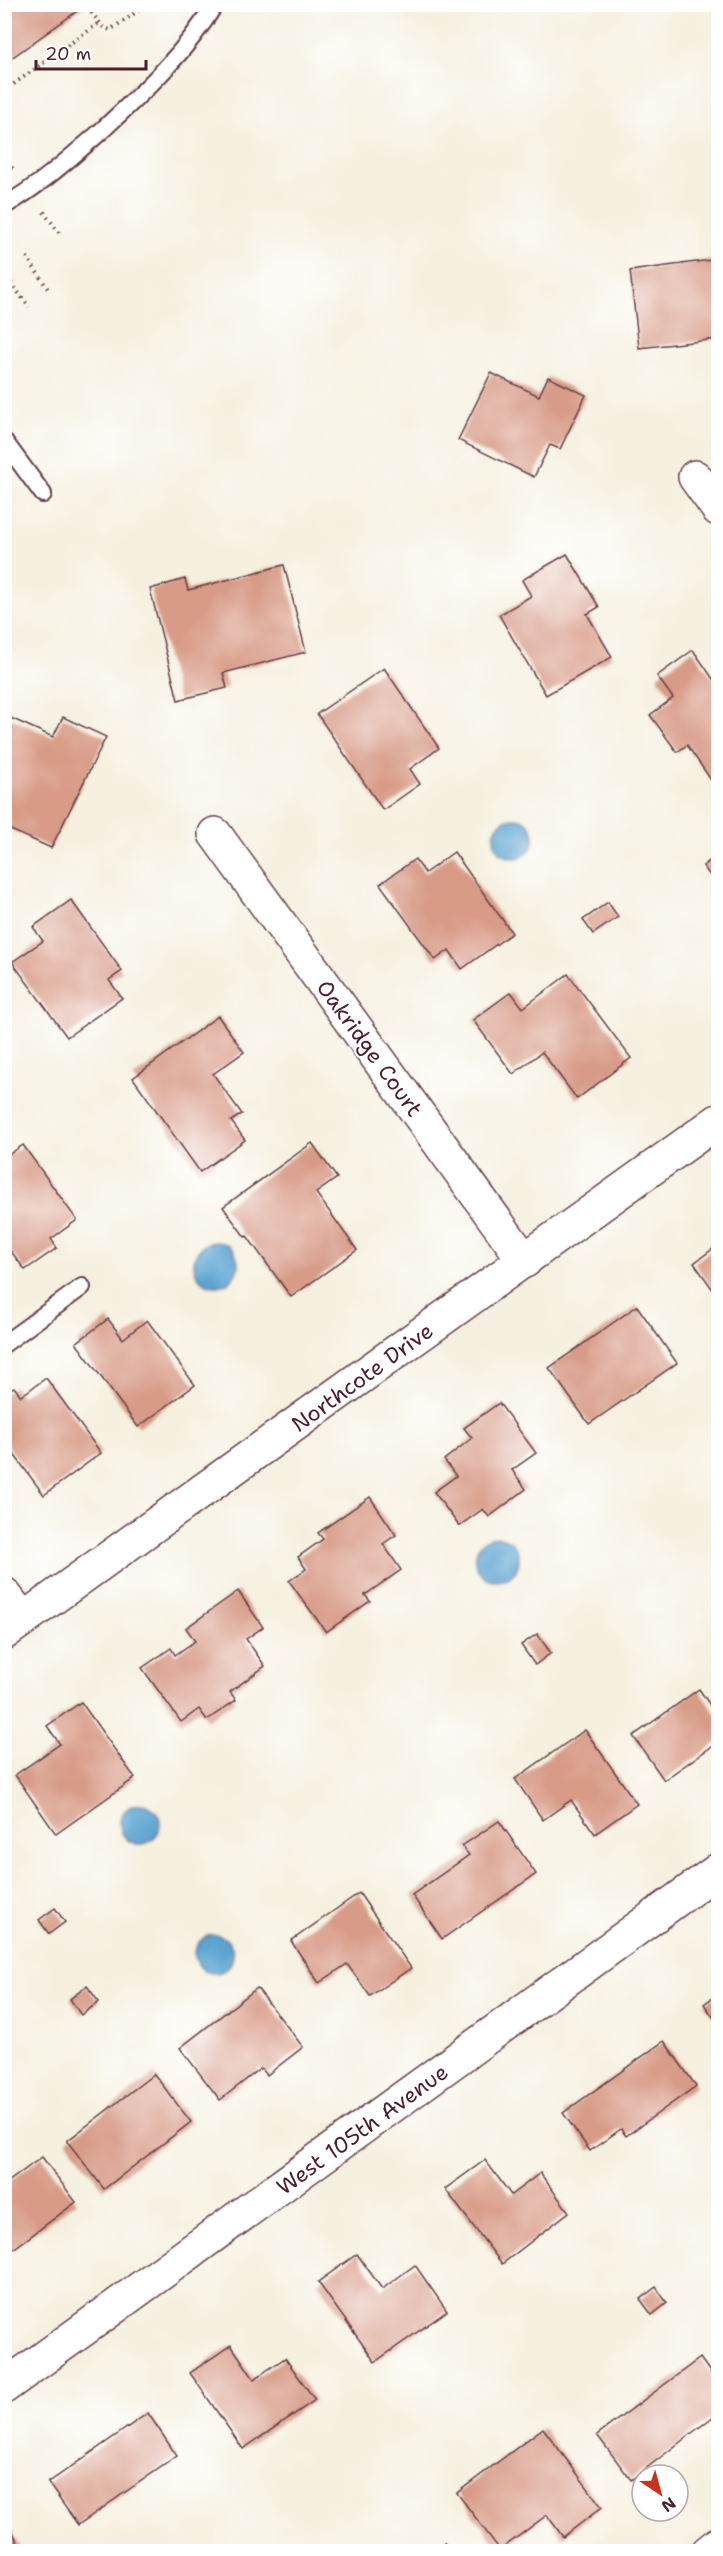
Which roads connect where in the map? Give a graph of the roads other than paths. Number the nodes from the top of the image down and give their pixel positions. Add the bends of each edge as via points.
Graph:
1 (215, 4) edge
2 (4, 206) edge
3 (4, 441) edge
4 (695, 477) dead end
5 (43, 494) dead end
6 (718, 509) edge
7 (215, 834) dead end
8 (718, 1121) edge
9 (525, 1261) junction
10 (82, 1287) dead end
11 (4, 1344) edge
12 (11, 1616) edge
13 (718, 1870) edge
14 (4, 2387) edge
15 (718, 2544) edge
16 (708, 2552) edge

1 - 2 lane via 175,58 129,106 65,162
3 - 5 lane
4 - 6 street
7 - 9 street, Oakridge Court
8 - 9 street, Northcote Drive
9 - 12 street, Northcote Drive
10 - 11 lane
13 - 14 street, West 105th Avenue
15 - 16 street

